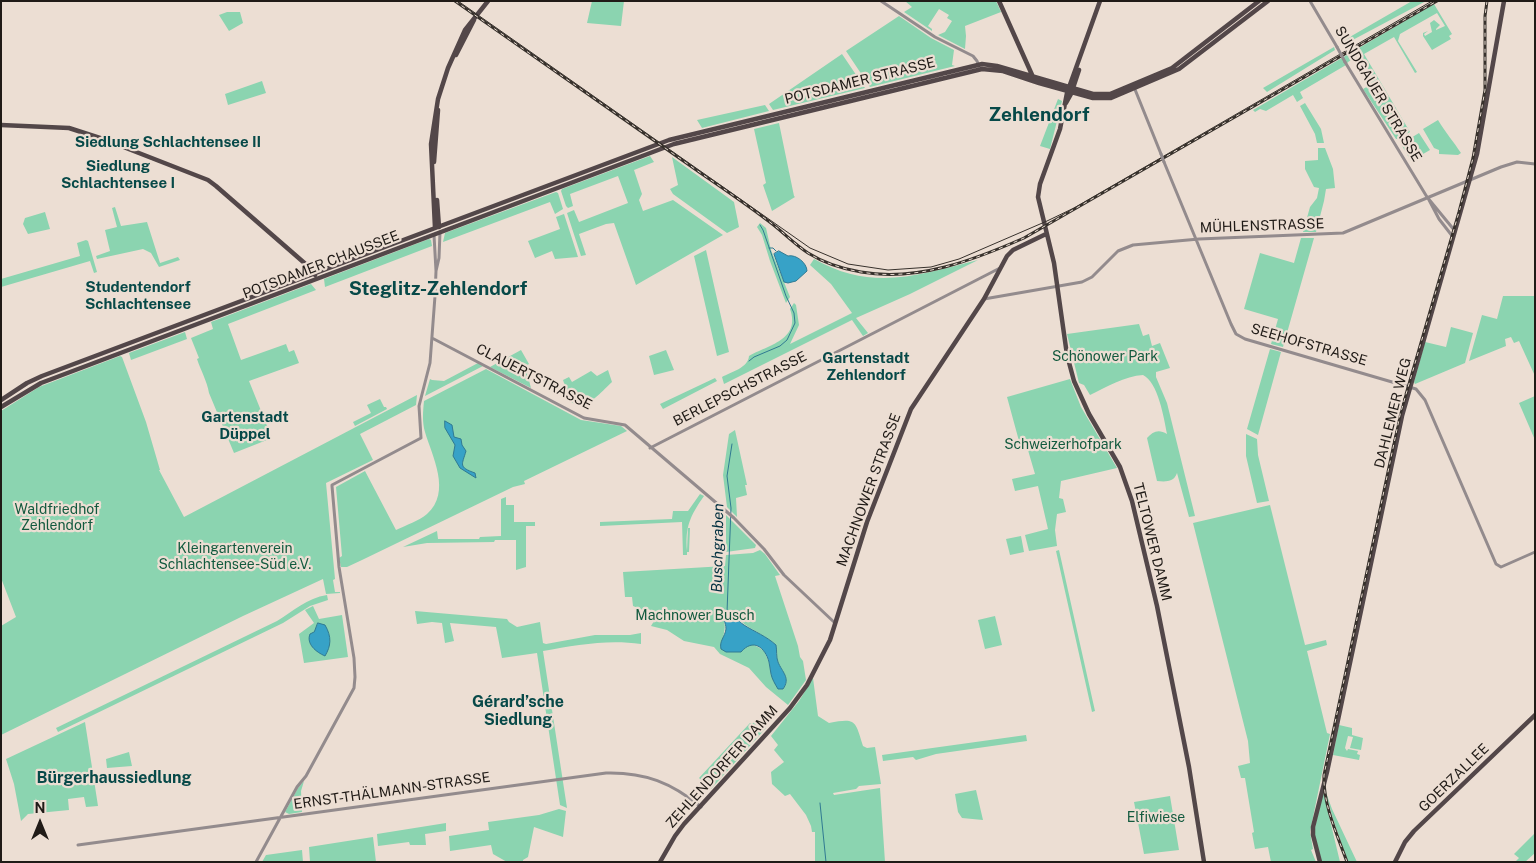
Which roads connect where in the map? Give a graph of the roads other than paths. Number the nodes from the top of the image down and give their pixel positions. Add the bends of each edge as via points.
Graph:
1 (488, 1) edge
2 (881, 1) edge
3 (999, 1) edge
4 (1102, 1) edge
5 (1259, 1) edge
6 (1268, 1) edge
7 (1310, 1) edge
8 (1504, 1) edge
9 (1028, 64) junction
10 (979, 67) junction
11 (1025, 76) junction
12 (1033, 77) junction
13 (1134, 87) junction
14 (1070, 90) junction
15 (1, 125) edge
16 (652, 146) joint
17 (653, 152) joint
18 (1535, 164) edge
19 (1470, 179) junction
20 (1428, 197) junction
21 (437, 226) junction
22 (1455, 231) junction
23 (437, 233) junction
24 (1046, 234) junction
25 (1453, 237) junction
26 (1196, 240) junction
27 (1000, 268) junction
28 (314, 273) junction
29 (318, 278) junction
30 (1058, 287) junction
31 (984, 299) junction
32 (432, 338) junction
33 (1410, 386) junction
34 (1, 400) edge
35 (1, 407) edge
36 (650, 448) junction
37 (1535, 552) edge
38 (835, 623) junction
39 (806, 686) joint
40 (1535, 715) edge
41 (701, 807) junction
42 (281, 817) junction
43 (78, 844) dead end
44 (256, 862) edge
45 (660, 862) edge
46 (1204, 862) edge
47 (1320, 862) edge
48 (1395, 862) edge

1 - 21 main road via 475,19 449,72 438,113 434,157
2 - 10 street via 935,37 973,56
3 - 9 main road
4 - 14 main road, TELTOWER DAMM
5 - 13 main road via 1175,66
6 - 13 main road via 1185,66
7 - 20 street, SUNDGAUER STRASSE, bridge
8 - 19 main road, DAHLEMER WEG
9 - 11 main road
9 - 12 main road
10 - 11 main road, POTSDAMER STRASSE via 992,65
10 - 16 main road, POTSDAMER STRASSE
10 - 17 main road, POTSDAMER STRASSE via 680,142
11 - 12 main road, POTSDAMER STRASSE
11 - 14 main road, POTSDAMER STRASSE
12 - 14 main road, POTSDAMER STRASSE
13 - 14 main road via 1103,95
13 - 26 street, SEEHOFSTRASSE, bridge
14 - 24 main road, TELTOWER DAMM via 1056,144 1039,188
15 - 28 main road via 69,128 209,181
16 - 21 main road, POTSDAMER CHAUSSEE
17 - 23 main road, POTSDAMER CHAUSSEE
18 - 19 street, MÜHLENSTRASSE via 1509,164
19 - 20 street, MÜHLENSTRASSE
19 - 22 main road, DAHLEMER WEG
20 - 22 street, SUNDGAUER STRASSE
20 - 25 street, SUNDGAUER STRASSE via 1428,202
20 - 26 street, MÜHLENSTRASSE via 1343,233
21 - 23 main road
21 - 28 main road, POTSDAMER CHAUSSEE
22 - 25 main road, DAHLEMER WEG
23 - 29 main road, POTSDAMER CHAUSSEE
23 - 32 street
24 - 27 main road, MACHNOWER STRASSE via 1010,252
24 - 30 main road, TELTOWER DAMM
25 - 33 main road, DAHLEMER WEG
26 - 30 street, MÜHLENSTRASSE via 1128,246 1088,279
26 - 33 street, SEEHOFSTRASSE via 1231,326 1240,337
27 - 31 main road, MACHNOWER STRASSE
27 - 36 street, BERLEPSCHSTRASSE
28 - 29 main road
28 - 34 main road, POTSDAMER CHAUSSEE via 36,378
29 - 35 main road, POTSDAMER CHAUSSEE via 41,383
30 - 31 street, MÜHLENSTRASSE
30 - 46 main road, TELTOWER DAMM via 1072,375 1127,484 1161,623
31 - 38 main road, MACHNOWER STRASSE via 908,414 867,522
32 - 36 street, CLAUERTSTRASSE via 584,418 625,425
32 - 42 street via 430,363 419,406 421,438 332,485 338,566 354,658 355,683
33 - 37 street via 1418,390 1425,400 1495,563 1502,566
33 - 47 main road, DAHLEMER WEG via 1313,833
36 - 38 street, CLAUERTSTRASSE via 728,512 784,575
38 - 39 main road, MACHNOWER STRASSE via 830,640
39 - 41 main road, ZEHLENDORFER DAMM via 794,704
40 - 48 main road, GOERZALLEE via 1413,832
41 - 42 street, ERNST-THÄLMANN-STRASSE via 678,790 656,780 634,774 606,773
41 - 45 main road, ZEHLENDORFER DAMM via 675,836
42 - 43 street, ERNST-THÄLMANN-STRASSE
42 - 44 street

